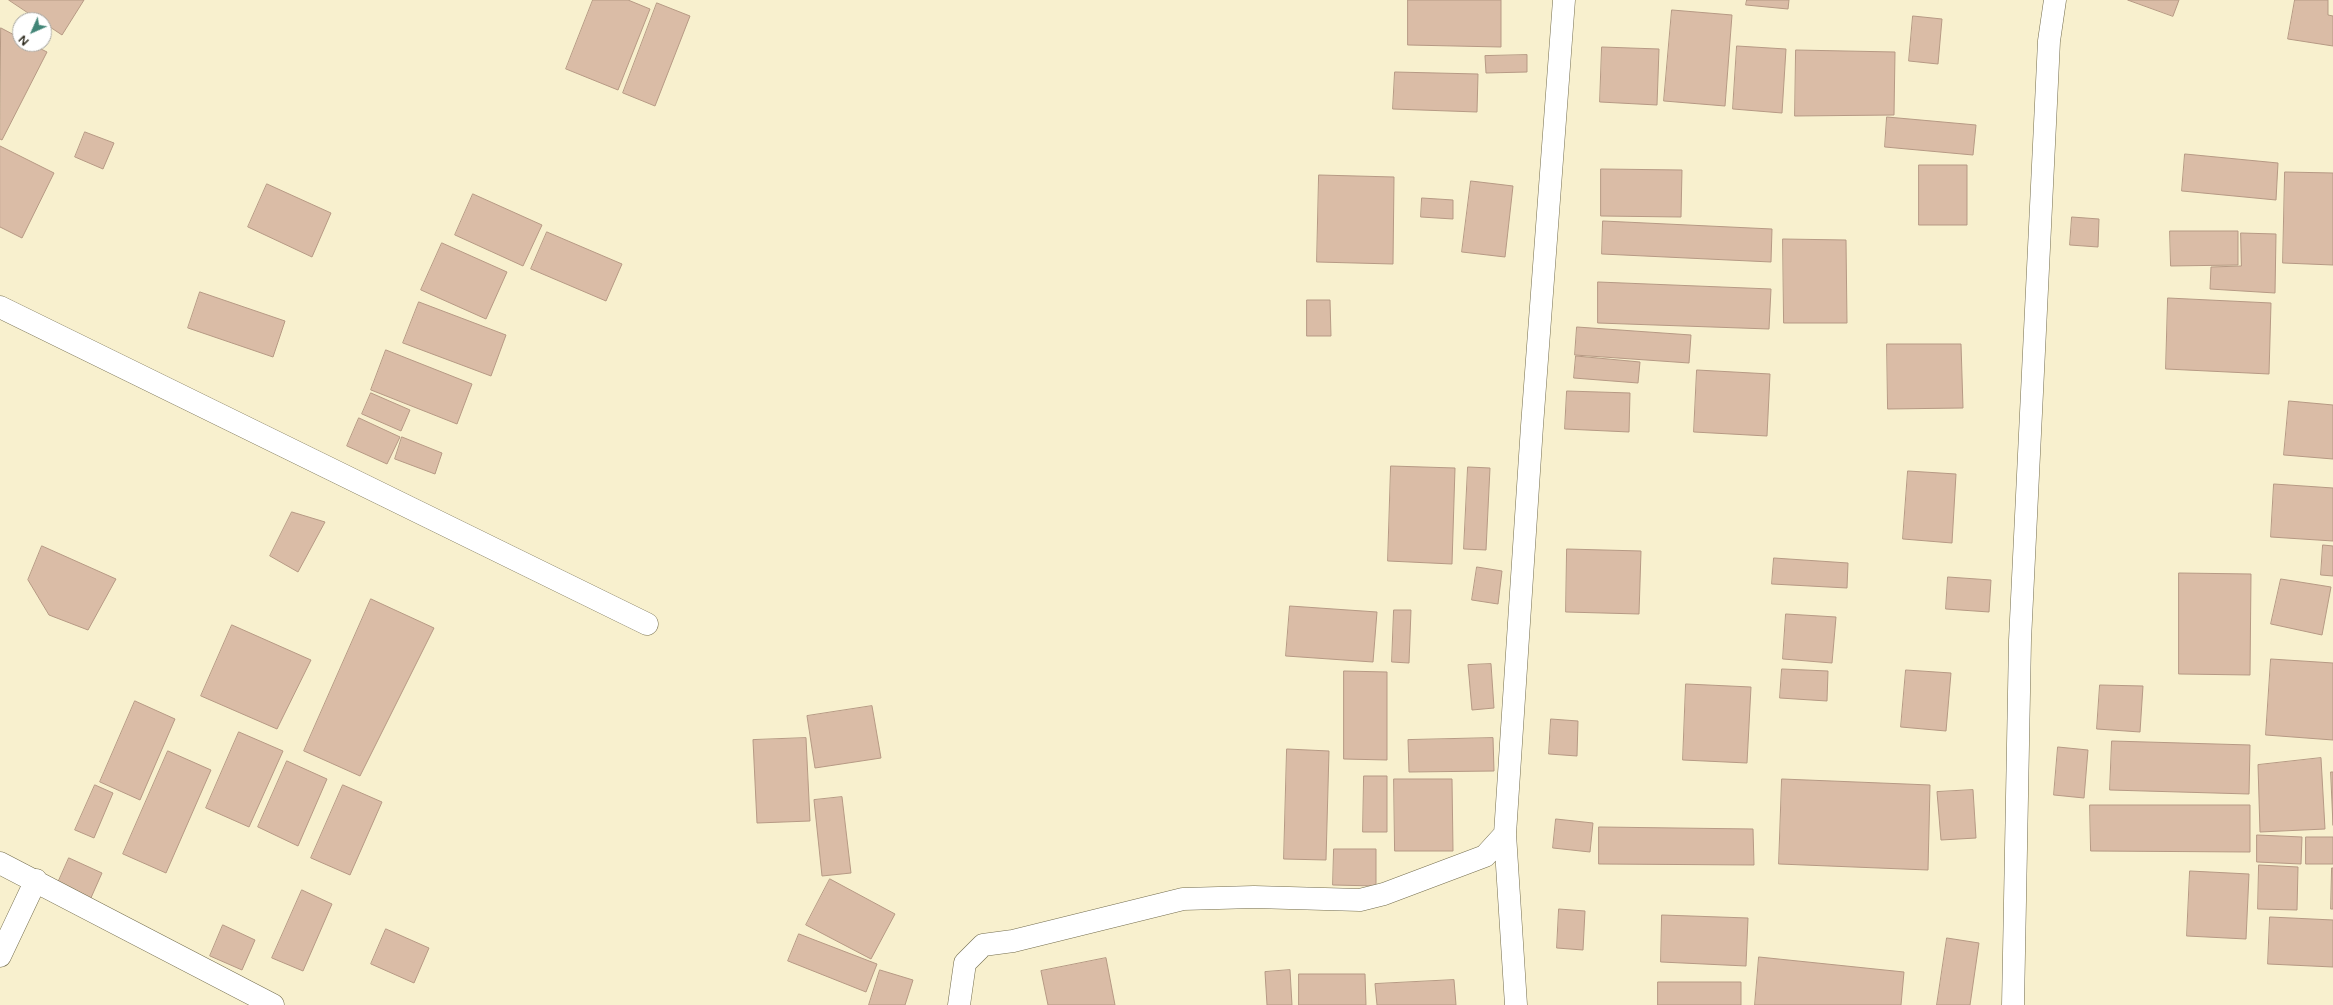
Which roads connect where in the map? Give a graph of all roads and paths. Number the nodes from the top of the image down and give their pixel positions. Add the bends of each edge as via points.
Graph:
1 (1564, 0) edge
2 (2055, 0) edge
3 (0, 307) edge
4 (647, 624) dead end
5 (1506, 834) junction
6 (0, 863) edge
7 (36, 880) junction
8 (0, 956) edge
9 (273, 1005) edge
10 (959, 1005) edge
11 (1516, 1005) edge
12 (2013, 1005) edge

1 - 5 street via 1532,426
2 - 12 street via 2049,40 2020,640
3 - 4 street
5 - 10 street via 1485,856 1384,894 1360,900 1254,897 1183,899 1013,941 983,945 965,963
5 - 11 street
6 - 7 street
7 - 8 street
7 - 9 street

